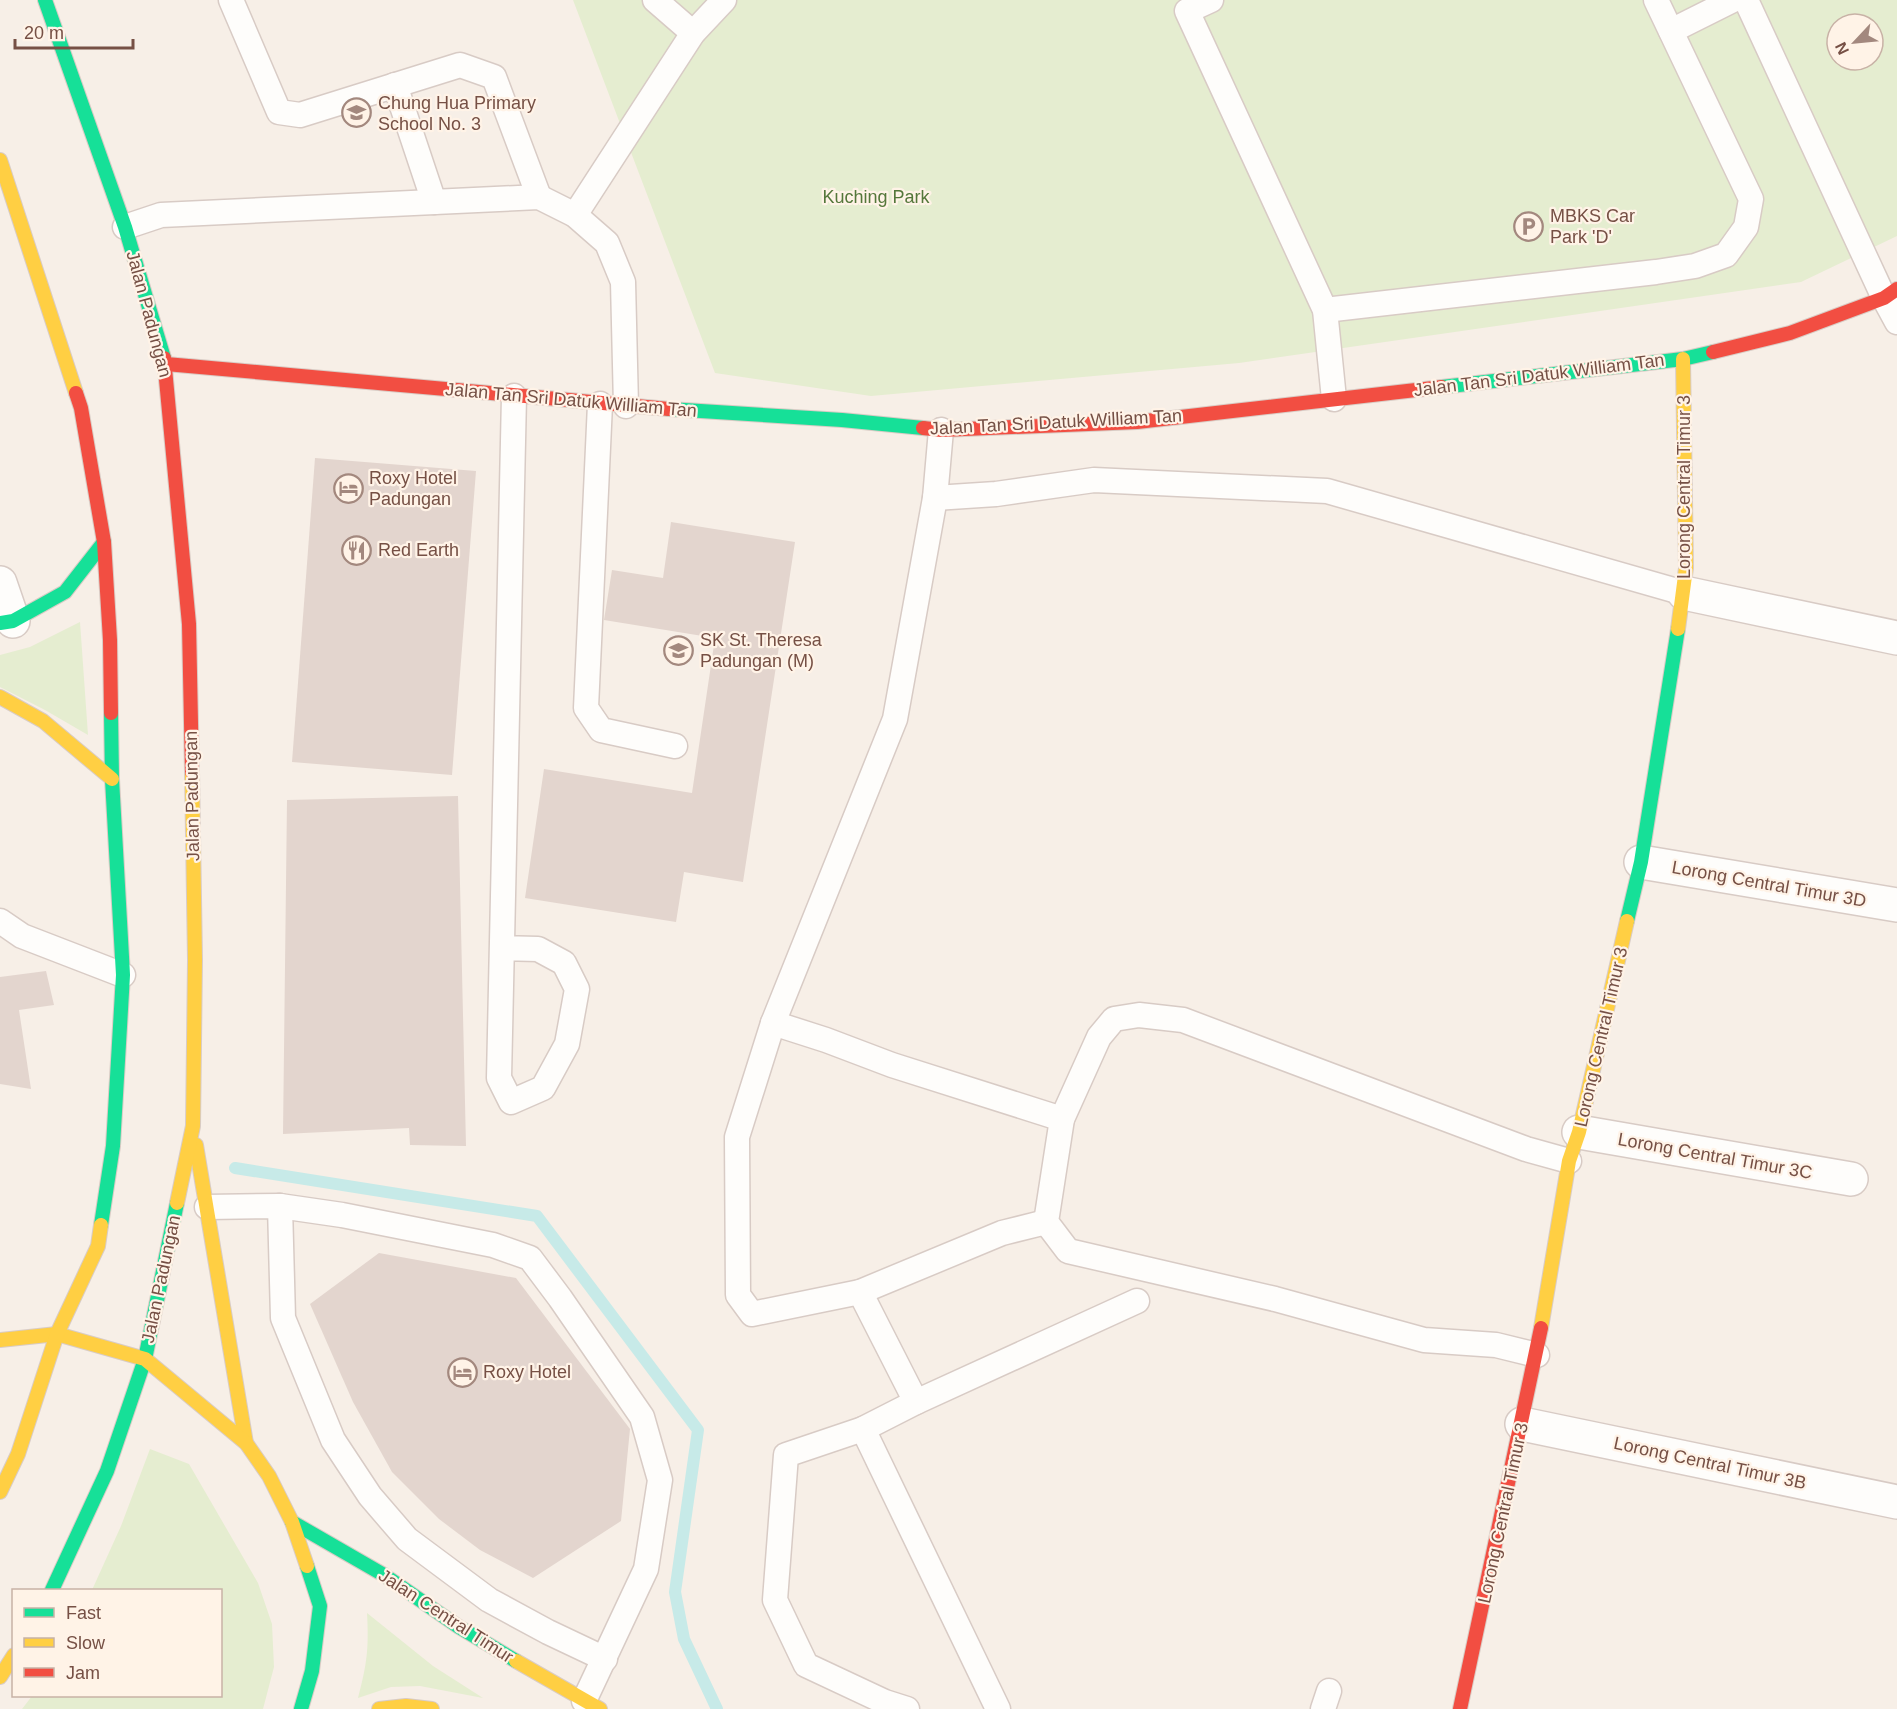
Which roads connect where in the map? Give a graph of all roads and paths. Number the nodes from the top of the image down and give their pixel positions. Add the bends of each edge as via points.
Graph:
1 (45, 0) edge
2 (231, 0) edge
3 (655, 0) edge
4 (724, 0) edge
5 (1211, 0) edge
6 (1656, 0) edge
7 (1733, 0) edge
8 (1746, 0) edge
9 (1671, 30) junction
10 (693, 33) junction
11 (395, 85) junction
12 (0, 160) edge
13 (539, 197) junction
14 (434, 202) junction
15 (575, 215) junction
16 (125, 227) junction
17 (1890, 294) edge
18 (1325, 310) junction
19 (1897, 322) edge
20 (1683, 358) junction
21 (166, 364) junction
22 (514, 396) junction
23 (1334, 399) junction
24 (600, 404) junction
25 (626, 406) junction
26 (941, 430) junction
27 (935, 498) junction
28 (104, 542) junction
29 (0, 583) edge
30 (1684, 593) junction
31 (7, 622) edge
32 (1897, 638) edge
33 (0, 697) edge
34 (675, 746) dead end
35 (112, 779) junction
36 (1641, 862) junction
37 (1897, 905) edge
38 (0, 921) edge
39 (502, 948) junction
40 (123, 975) junction
41 (772, 1023) junction
42 (1062, 1119) junction
43 (193, 1126) junction
44 (1574, 1147) junction
45 (1851, 1179) dead end
46 (280, 1206) junction
47 (207, 1207) junction
48 (1046, 1222) junction
49 (860, 1292) junction
50 (1137, 1300) dead end
51 (57, 1334) junction
52 (0, 1340) edge
53 (1537, 1355) junction
54 (144, 1359) junction
55 (916, 1402) junction
56 (1522, 1424) junction
57 (863, 1429) junction
58 (246, 1443) junction
59 (0, 1492) edge
60 (1897, 1502) edge
61 (292, 1522) junction
62 (52, 1589) edge
63 (12, 1657) edge
64 (604, 1659) junction
65 (0, 1677) edge
66 (592, 1705) edge
67 (301, 1709) edge
68 (379, 1709) edge
69 (432, 1709) edge
70 (907, 1709) edge
71 (998, 1709) edge
72 (1460, 1709) edge

1 - 16 main road, Jalan Padungan
2 - 11 lane via 279,112 300,115
3 - 10 lane
4 - 10 lane
5 - 18 lane via 1187,12
6 - 9 lane
7 - 9 lane
8 - 17 lane
9 - 18 lane via 1751,199 1746,227 1726,255 1695,266 1656,272
10 - 15 lane
11 - 13 lane via 460,65 494,77
11 - 14 lane
12 - 28 main road via 81,408
13 - 14 lane
13 - 15 lane
14 - 16 lane via 161,215
15 - 25 lane via 607,243 624,282
16 - 21 main road, Jalan Padungan
17 - 19 lane
17 - 20 main road, Jalan Tan Sri Datuk William Tan via 1791,333
18 - 23 lane
20 - 23 main road, Jalan Tan Sri Datuk William Tan
20 - 30 main road, Lorong Central Timur 3
21 - 22 main road, Jalan Tan Sri Datuk William Tan
21 - 43 main road, Jalan Padungan via 189,624 195,960
22 - 24 main road, Jalan Tan Sri Datuk William Tan
22 - 39 lane
23 - 26 main road, Jalan Tan Sri Datuk William Tan via 1137,422
24 - 25 main road, Jalan Tan Sri Datuk William Tan
24 - 34 lane via 586,708 601,730
25 - 26 main road, Jalan Tan Sri Datuk William Tan
26 - 27 lane
27 - 30 lane via 1094,480 1327,491
27 - 41 lane via 895,719
28 - 31 main road via 65,592
28 - 35 main road
29 - 31 street
30 - 32 street
30 - 36 main road, Lorong Central Timur 3
33 - 35 main road via 43,721
35 - 40 main road
36 - 37 street, Lorong Central Timur 3D
36 - 44 main road, Lorong Central Timur 3
38 - 40 lane via 22,936
39 - 39 lane via 499,1078 511,1102 543,1088 567,1044 577,989 564,963 546,953 538,949
40 - 51 main road via 113,1146 98,1246
41 - 42 lane
41 - 49 lane via 737,1137 738,1295 752,1314
42 - 44 lane via 1099,1037 1114,1019 1139,1015 1183,1020 1526,1149
42 - 48 lane
43 - 47 main road
43 - 54 main road, Jalan Padungan
44 - 45 street, Lorong Central Timur 3C
44 - 53 main road, Lorong Central Timur 3
46 - 47 lane
46 - 64 lane via 283,1318 333,1440 370,1496 407,1539 489,1600
46 - 64 lane via 494,1245 530,1258 560,1298 642,1417 660,1480 646,1569
47 - 58 main road
48 - 49 lane via 1002,1233
48 - 53 lane via 1068,1251 1275,1299 1424,1340 1496,1345
49 - 55 lane
50 - 55 lane
51 - 52 main road
51 - 54 main road
51 - 59 main road via 18,1454
53 - 56 main road, Lorong Central Timur 3
54 - 58 main road
54 - 62 main road, Jalan Padungan via 107,1471
55 - 57 lane
56 - 60 street, Lorong Central Timur 3B
56 - 72 main road, Lorong Central Timur 3
57 - 70 lane via 786,1455 775,1600 806,1665
57 - 71 lane
58 - 61 main road via 269,1476
61 - 66 main road, Jalan Central Timur via 384,1575 459,1628
61 - 67 main road via 320,1606 312,1671
63 - 65 main road
64 - 66 lane
68 - 69 main road

